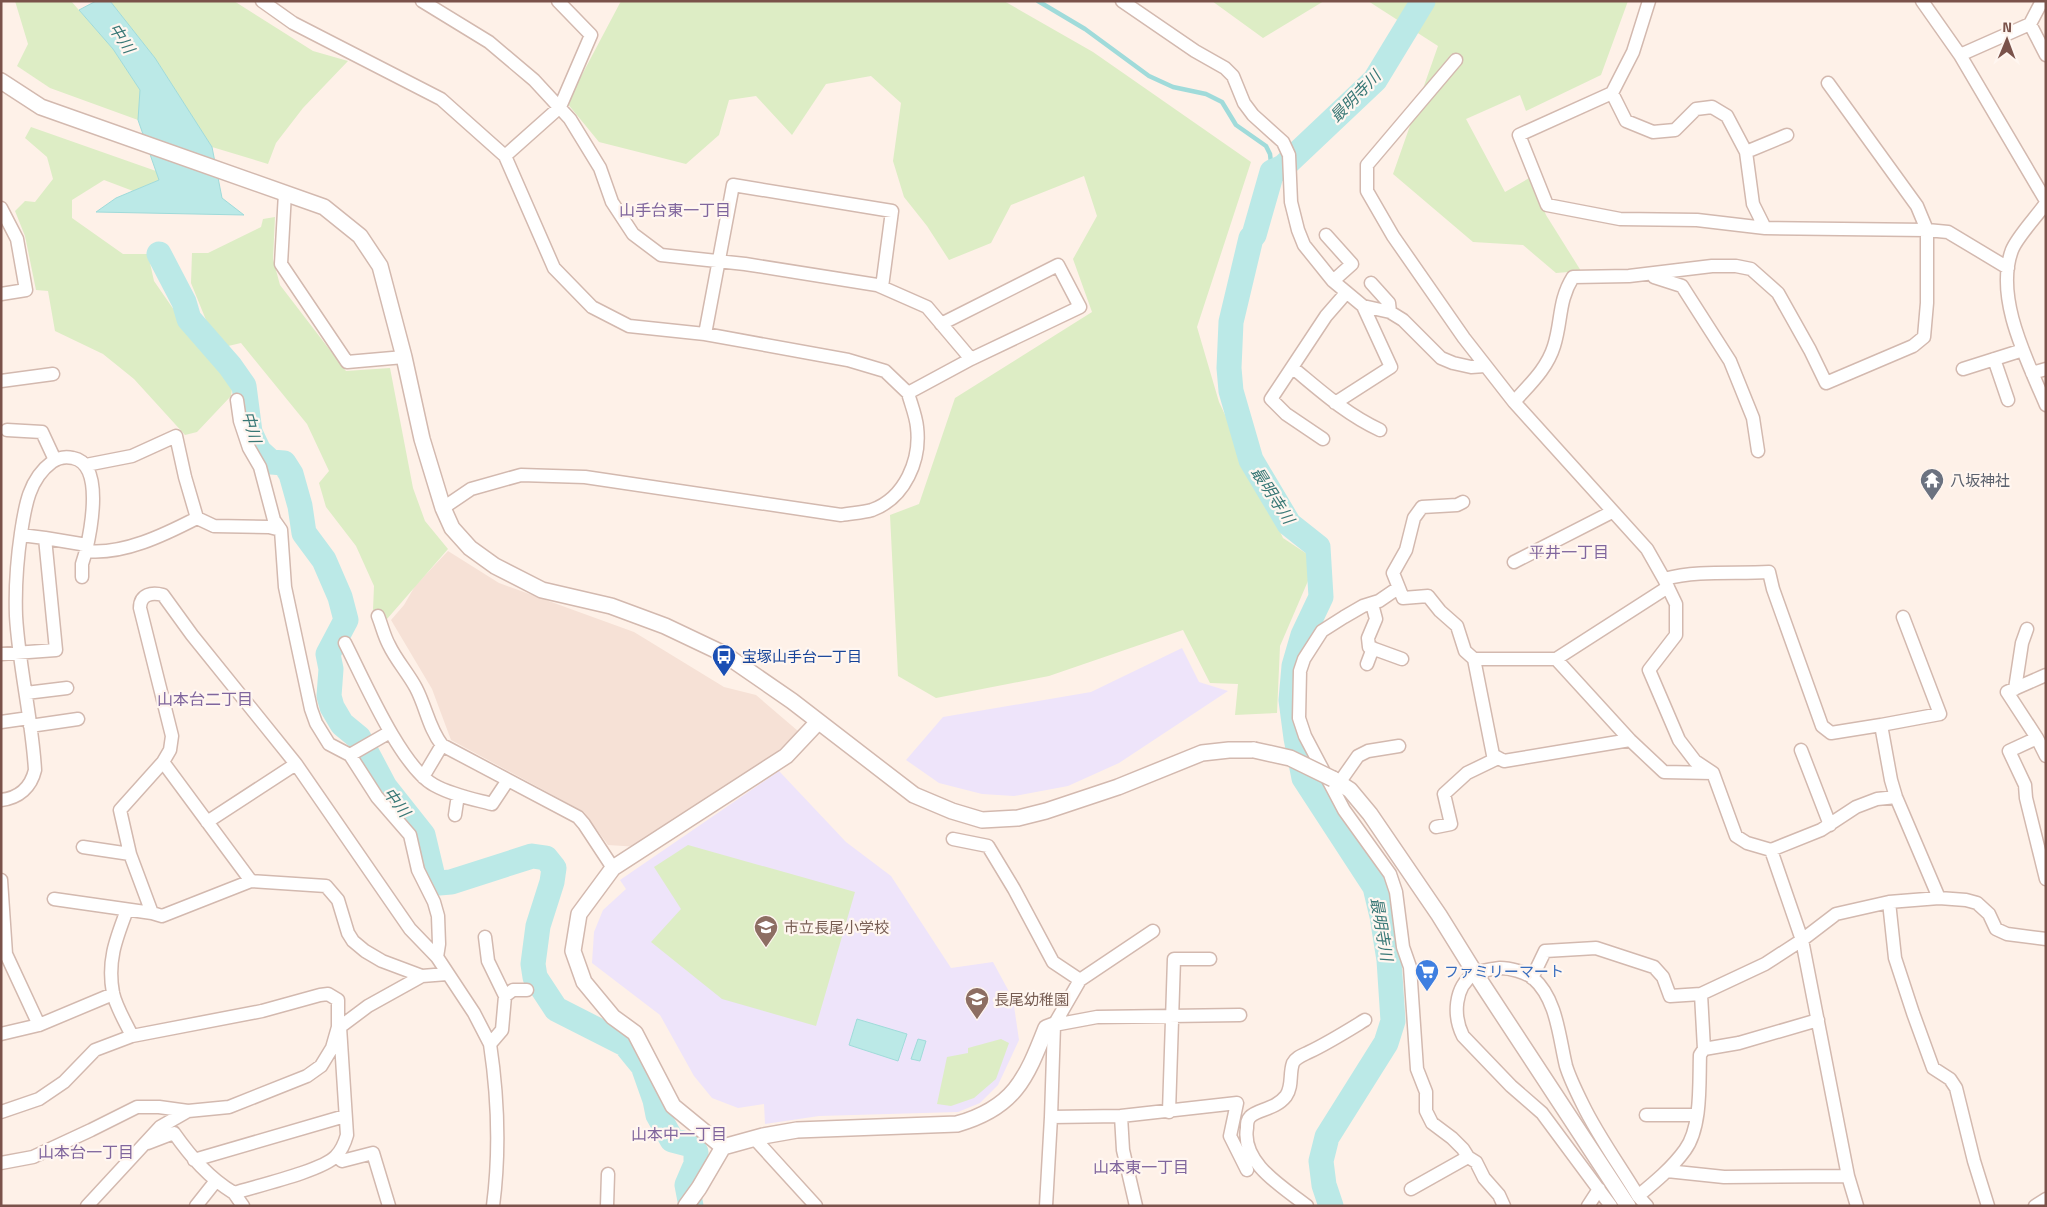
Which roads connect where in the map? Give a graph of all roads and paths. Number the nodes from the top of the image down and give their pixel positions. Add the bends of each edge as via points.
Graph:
1 (262, 1) edge
2 (422, 1) edge
3 (558, 1) edge
4 (1122, 1) edge
5 (1649, 1) edge
6 (1922, 1) edge
7 (2042, 1) edge
8 (2030, 24) junction
9 (1960, 55) junction
10 (2046, 55) edge
11 (1456, 60) dead end
12 (1, 81) edge
13 (1828, 83) dead end
14 (1612, 93) junction
15 (560, 107) junction
16 (1786, 135) dead end
17 (1746, 152) junction
18 (505, 156) junction
19 (285, 193) junction
20 (2046, 202) edge
21 (1, 208) edge
22 (1765, 228) junction
23 (1927, 230) junction
24 (1326, 235) dead end
25 (719, 261) junction
26 (2008, 268) junction
27 (1645, 275) junction
28 (1333, 281) junction
29 (1370, 283) dead end
30 (882, 287) junction
31 (1346, 293) junction
32 (1, 294) edge
33 (1363, 306) junction
34 (1390, 312) junction
35 (941, 324) junction
36 (705, 334) junction
37 (2023, 350) junction
38 (404, 357) junction
39 (971, 359) junction
40 (1994, 360) junction
41 (1486, 366) junction
42 (1294, 368) junction
43 (1963, 369) dead end
44 (2046, 369) edge
45 (2032, 373) junction
46 (53, 374) dead end
47 (1, 381) edge
48 (908, 393) junction
49 (237, 400) dead end
50 (2008, 400) dead end
51 (1514, 402) junction
52 (1335, 403) junction
53 (2046, 405) edge
54 (7, 430) dead end
55 (1380, 430) dead end
56 (1323, 439) dead end
57 (1758, 452) dead end
58 (55, 460) junction
59 (86, 466) junction
60 (1464, 502) dead end
61 (443, 508) junction
62 (1612, 512) junction
63 (197, 518) junction
64 (281, 530) junction
65 (21, 535) junction
66 (45, 538) junction
67 (86, 548) junction
68 (1514, 562) dead end
69 (82, 577) dead end
70 (1666, 583) junction
71 (1398, 588) junction
72 (1372, 604) junction
73 (378, 616) dead end
74 (1903, 617) dead end
75 (2027, 630) dead end
76 (345, 643) dead end
77 (1373, 648) junction
78 (20, 653) junction
79 (1, 654) edge
80 (1402, 659) dead end
81 (1474, 659) junction
82 (1556, 659) junction
83 (1367, 664) dead end
84 (2046, 676) edge
85 (67, 688) dead end
86 (2015, 688) junction
87 (26, 693) junction
88 (78, 719) dead end
89 (1, 722) edge
90 (29, 722) junction
91 (818, 722) junction
92 (1881, 725) junction
93 (390, 732) junction
94 (2037, 738) junction
95 (1630, 740) junction
96 (442, 745) junction
97 (1399, 746) dead end
98 (1801, 750) dead end
99 (350, 755) junction
100 (2046, 756) edge
101 (1498, 758) junction
102 (163, 762) junction
103 (296, 764) junction
104 (1713, 773) junction
105 (423, 777) junction
106 (508, 780) junction
107 (1336, 781) junction
108 (458, 795) junction
109 (1896, 797) junction
110 (1, 800) edge
111 (455, 814) dead end
112 (207, 822) junction
113 (1830, 825) junction
114 (1436, 828) dead end
115 (953, 839) dead end
116 (83, 847) dead end
117 (1771, 850) junction
118 (130, 854) junction
119 (613, 868) junction
120 (2046, 879) edge
121 (1, 880) edge
122 (250, 882) junction
123 (54, 898) dead end
124 (1939, 898) junction
125 (1889, 902) junction
126 (127, 910) junction
127 (152, 913) junction
128 (1153, 932) dead end
129 (485, 937) dead end
130 (2046, 939) edge
131 (1802, 940) junction
132 (437, 956) junction
133 (1210, 959) dead end
134 (447, 974) junction
135 (1475, 974) junction
136 (422, 976) junction
137 (1532, 978) junction
138 (1080, 980) junction
139 (527, 990) dead end
140 (113, 994) junction
141 (1701, 994) junction
142 (505, 996) junction
143 (1172, 1015) junction
144 (1240, 1015) dead end
145 (1365, 1020) dead end
146 (1818, 1020) junction
147 (39, 1025) junction
148 (1054, 1025) junction
149 (339, 1027) junction
150 (1, 1034) edge
151 (132, 1036) junction
152 (490, 1044) junction
153 (1704, 1049) junction
154 (188, 1111) junction
155 (1, 1112) edge
156 (1168, 1112) junction
157 (1646, 1115) dead end
158 (345, 1116) junction
159 (1121, 1116) junction
160 (1698, 1116) junction
161 (1051, 1117) junction
162 (754, 1138) junction
163 (146, 1144) junction
164 (723, 1147) junction
165 (336, 1156) junction
166 (1468, 1157) junction
167 (194, 1160) junction
168 (1, 1163) edge
169 (1246, 1170) dead end
170 (1667, 1171) junction
171 (608, 1174) dead end
172 (1848, 1176) junction
173 (215, 1182) junction
174 (1411, 1189) dead end
175 (1599, 1189) junction
176 (234, 1193) junction
177 (2046, 1199) edge
178 (1638, 1203) edge
179 (87, 1206) edge
180 (196, 1206) edge
181 (243, 1206) edge
182 (390, 1206) edge
183 (493, 1206) edge
184 (606, 1206) edge
185 (686, 1206) edge
186 (816, 1206) edge
187 (1046, 1206) edge
188 (1136, 1206) edge
189 (1306, 1206) edge
190 (1504, 1206) edge
191 (1588, 1206) edge
192 (1611, 1206) edge
193 (1857, 1206) edge
194 (1988, 1206) edge
195 (2035, 1206) edge

1 - 18 street via 293,23 441,99
2 - 15 street via 489,42
3 - 15 street via 591,34
4 - 28 street via 1225,68 1233,76 1244,103 1253,115 1283,142 1289,155 1291,202 1298,230 1304,245
5 - 14 street via 1633,52
6 - 9 street
7 - 8 street
8 - 9 street
8 - 10 street
9 - 20 street
11 - 41 street via 1367,165 1367,191 1393,236
12 - 19 street via 41,107
13 - 23 street via 1917,206
14 - 17 street via 1626,121 1653,132 1675,130 1696,109 1712,107 1727,116
14 - 22 street via 1518,135 1547,205 1620,219 1696,220
15 - 18 street
15 - 25 street via 600,168 612,202 633,234 661,255
16 - 17 street
17 - 22 street via 1753,204
18 - 36 street via 554,268 592,307 629,326
19 - 38 street via 324,207 360,236 380,266
19 - 38 street via 281,264 347,362
20 - 26 street via 2012,249
21 - 32 street via 17,239 26,290
22 - 23 street
23 - 26 street via 1948,232
23 - 27 street via 1924,338 1913,346 1826,383 1778,293 1752,269 1712,266
24 - 28 street via 1352,264
25 - 30 street
25 - 30 street via 733,185 892,211
25 - 36 street
26 - 37 street via 2008,303
27 - 51 street via 1573,277 1560,309 1554,347 1543,369
27 - 57 street via 1682,286 1730,361 1754,418
28 - 31 street
29 - 34 street via 1389,302
30 - 35 street via 927,308
31 - 33 street
31 - 42 street via 1326,316
33 - 34 street
33 - 52 street via 1391,367
34 - 41 street via 1403,320 1441,358 1471,367
35 - 39 street
35 - 39 street via 1058,266 1080,307
36 - 48 street via 848,360 885,371
37 - 40 street
37 - 45 street
38 - 61 street via 422,439
39 - 48 street
40 - 43 street
40 - 50 street
41 - 51 street
42 - 52 street
42 - 56 street via 1271,399 1286,414
44 - 45 street
45 - 53 street
46 - 47 street
48 - 61 street via 917,426 918,452 908,478 895,495 873,510 841,515 585,477 521,475 472,489
49 - 64 street via 249,448 260,467 274,520
51 - 62 street
52 - 55 street
54 - 58 street via 42,432
58 - 59 street via 71,457 80,459
58 - 65 street via 32,486
59 - 63 street via 132,456 176,436
59 - 67 street via 92,480 93,499
60 - 71 street via 1422,507 1414,518 1406,550 1393,573
61 - 91 street via 452,528 470,548 495,566 542,590 611,606 665,626 724,654
62 - 68 street
62 - 70 street via 1646,549
63 - 64 street via 214,526
63 - 67 street via 123,548 103,552
64 - 99 street via 286,587 311,709 329,744
65 - 66 street
65 - 78 street via 16,589
66 - 67 street
66 - 78 street via 56,650
67 - 69 street
70 - 82 street
70 - 92 street via 1684,574 1769,572 1822,726 1831,733
70 - 104 street via 1676,604 1676,636 1650,670 1679,740 1695,761
71 - 72 street
71 - 81 street via 1402,598 1428,596 1457,626 1464,651
72 - 77 street via 1376,619 1368,638 1369,647
72 - 166 street via 1322,631 1304,659 1300,671 1300,718 1305,736 1344,810 1390,874 1396,892 1403,947 1410,967 1417,1069 1426,1092 1426,1111 1432,1123 1452,1138
73 - 96 street via 388,644 416,688 434,735
74 - 92 street via 1940,714
75 - 86 street
76 - 93 street
77 - 80 street
77 - 83 street
78 - 79 street
78 - 87 street
81 - 82 street
81 - 101 street via 1492,754
82 - 95 street
84 - 86 street
85 - 87 street
86 - 94 street via 2007,692
87 - 90 street
88 - 90 street
89 - 90 street
90 - 110 street via 35,763 33,778 24,791
91 - 107 street, bridge via 914,795 982,820 1018,818 1046,811 1118,787 1202,753 1254,750 1290,758
91 - 119 street via 786,756
92 - 109 street
93 - 99 street
93 - 105 street
94 - 100 street
94 - 120 street via 2008,751 2025,785
95 - 101 street via 1504,761
95 - 104 street via 1664,772
96 - 105 street
96 - 106 street
97 - 107 street via 1358,756
98 - 113 street
99 - 132 street via 377,797 410,835 418,870 438,916
101 - 114 street via 1467,773 1444,794 1452,824
102 - 103 street via 170,750 172,736 140,608 144,596 151,593 163,595 192,636
102 - 112 street
102 - 118 street via 120,810
103 - 112 street
103 - 132 street via 410,929
104 - 117 street via 1736,836
105 - 108 street
106 - 108 street via 492,804
106 - 119 street via 578,817
107 - 135 street via 1350,790 1370,814
108 - 111 street
109 - 113 street via 1856,807
109 - 124 street
112 - 122 street
113 - 117 street
115 - 138 street via 988,846 1053,962
116 - 118 street
117 - 131 street
118 - 127 street
119 - 164 street via 579,914 573,950 584,982 613,1017 635,1033 673,1106
121 - 147 street via 6,954
122 - 127 street via 162,916
122 - 136 street via 326,886 338,900 353,941 382,961
123 - 126 street
124 - 125 street
124 - 130 street via 1977,903 1996,929 2007,934
125 - 131 street via 1836,914
125 - 194 street via 1896,958 1913,1013 1933,1068 1950,1079 1956,1088
126 - 127 street
126 - 140 street via 111,953
128 - 138 street
129 - 142 street via 488,961
131 - 141 street via 1765,964
131 - 146 street
132 - 134 street
133 - 143 street via 1174,959
134 - 136 street
134 - 152 street via 474,1013
135 - 137 street via 1506,968
135 - 175 street via 1466,982 1457,1000 1458,1026 1463,1036 1542,1113
135 - 178 street
136 - 149 street via 368,1006
137 - 141 street via 1546,951 1596,948 1654,967 1663,977 1670,996
137 - 178 street via 1547,998 1567,1069 1583,1106
138 - 148 street
139 - 142 street via 512,990
140 - 147 street
140 - 151 street
141 - 153 street
142 - 152 street via 502,1030
143 - 144 street
143 - 148 street via 1097,1017
143 - 156 street
145 - 189 street via 1297,1058 1290,1091 1273,1108 1252,1114 1248,1120 1246,1142 1250,1152 1266,1173
146 - 153 street via 1739,1043
146 - 172 street
147 - 150 street
148 - 161 street
148 - 162 street via 1046,1028 1031,1066 1008,1099 971,1119 956,1124 797,1130
149 - 151 street via 338,1000 328,994 262,1011
149 - 154 street via 326,1060 307,1076 229,1107
149 - 158 street
151 - 155 street via 95,1050 64,1082 39,1099
152 - 183 street via 498,1143
153 - 160 street via 1700,1055
154 - 163 street via 160,1127
154 - 168 street via 136,1107 33,1157
156 - 159 street
156 - 169 street via 1237,1103 1230,1136
157 - 160 street
158 - 165 street via 346,1135
158 - 167 street
159 - 161 street
159 - 188 street via 1123,1150
160 - 170 street via 1687,1148
161 - 187 street
162 - 164 street
162 - 186 street
163 - 167 street via 174,1133
163 - 179 street
164 - 185 street
165 - 176 street via 320,1167
165 - 182 street via 342,1161 373,1153
166 - 174 street
166 - 190 street via 1476,1162
167 - 173 street
170 - 172 street via 1724,1177
170 - 178 street
171 - 184 street
172 - 193 street
173 - 176 street
173 - 180 street
175 - 191 street
175 - 192 street
176 - 181 street
177 - 195 street

